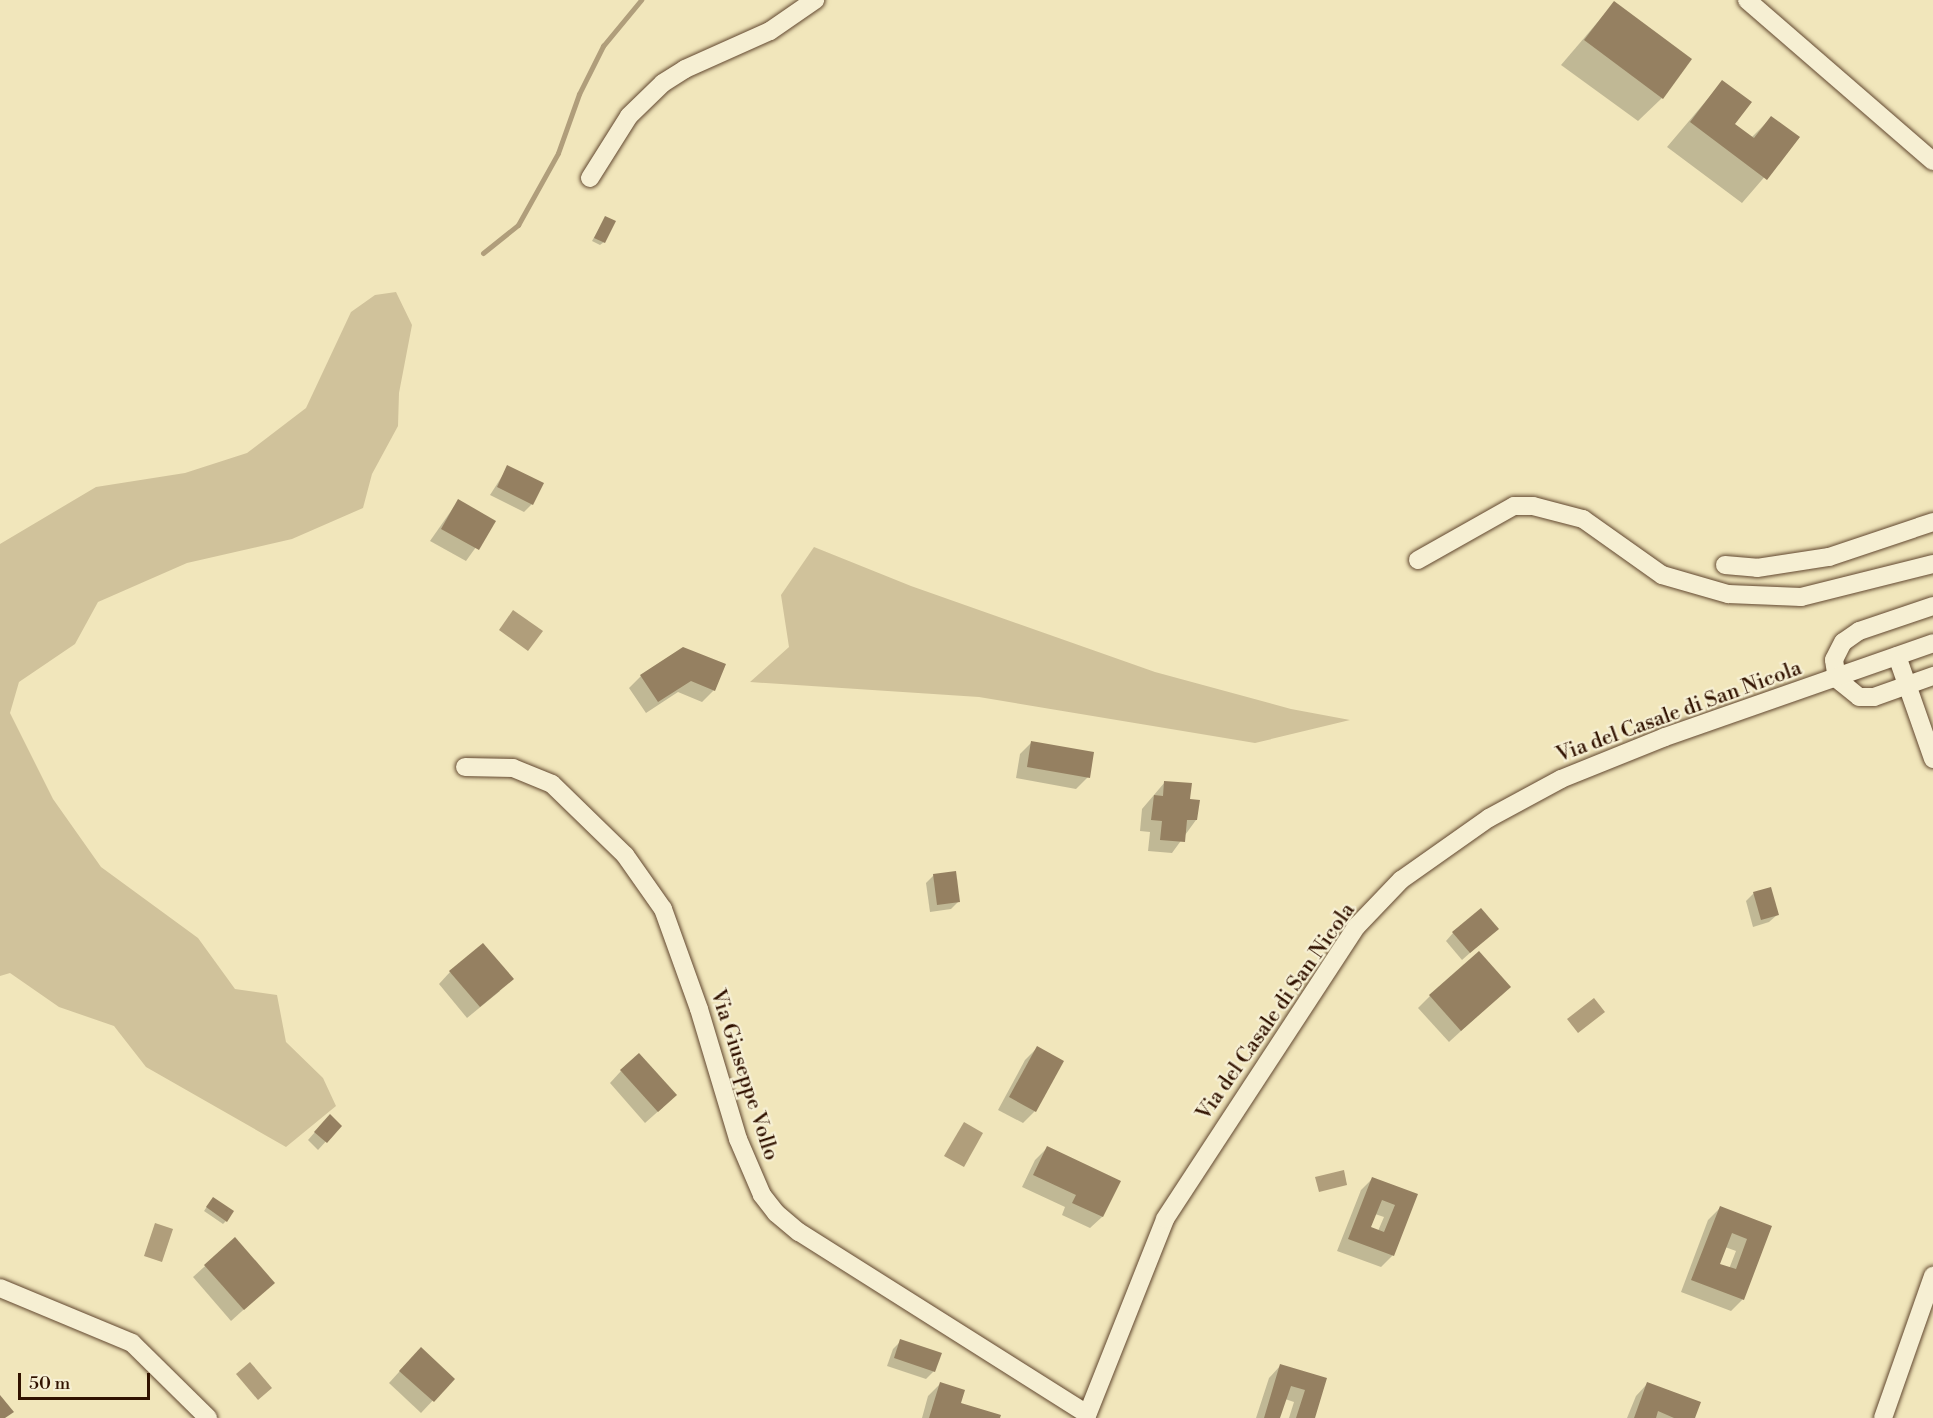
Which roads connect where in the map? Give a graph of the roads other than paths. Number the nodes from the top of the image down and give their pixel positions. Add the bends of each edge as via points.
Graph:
1 (815, 0) edge
2 (1747, 0) edge
3 (1933, 161) edge
4 (590, 178) dead end
5 (1933, 522) edge
6 (1418, 560) dead end
7 (1933, 564) edge
8 (1725, 565) dead end
9 (1933, 606) edge
10 (1933, 643) edge
11 (1897, 656) junction
12 (1933, 676) edge
13 (1838, 679) junction
14 (1907, 685) junction
15 (1933, 759) edge
16 (465, 766) dead end
17 (1933, 1276) edge
18 (0, 1288) edge
19 (1087, 1416) edge
20 (208, 1418) edge
21 (1883, 1418) edge

1 - 4 street via 770,32 663,83 629,116
2 - 3 street
5 - 8 street via 1829,557 1757,568
6 - 7 street via 1514,506 1533,506 1583,519 1662,575 1728,594 1801,597
9 - 13 street, Via del Casale di San Nicola via 1848,638 1835,653
10 - 11 street, Via del Casale di San Nicola
11 - 13 street, Via del Casale di San Nicola
11 - 14 street
12 - 14 street
13 - 14 street via 1852,694 1865,698
13 - 19 street, Via del Casale di San Nicola via 1665,737 1561,779 1489,818 1401,880 1357,926 1165,1219
14 - 15 street
16 - 19 street, Via Giuseppe Vollo via 513,768 552,784 625,855 663,909 699,1009 738,1139 762,1195 776,1213 799,1232
17 - 21 street
18 - 20 street via 132,1343

